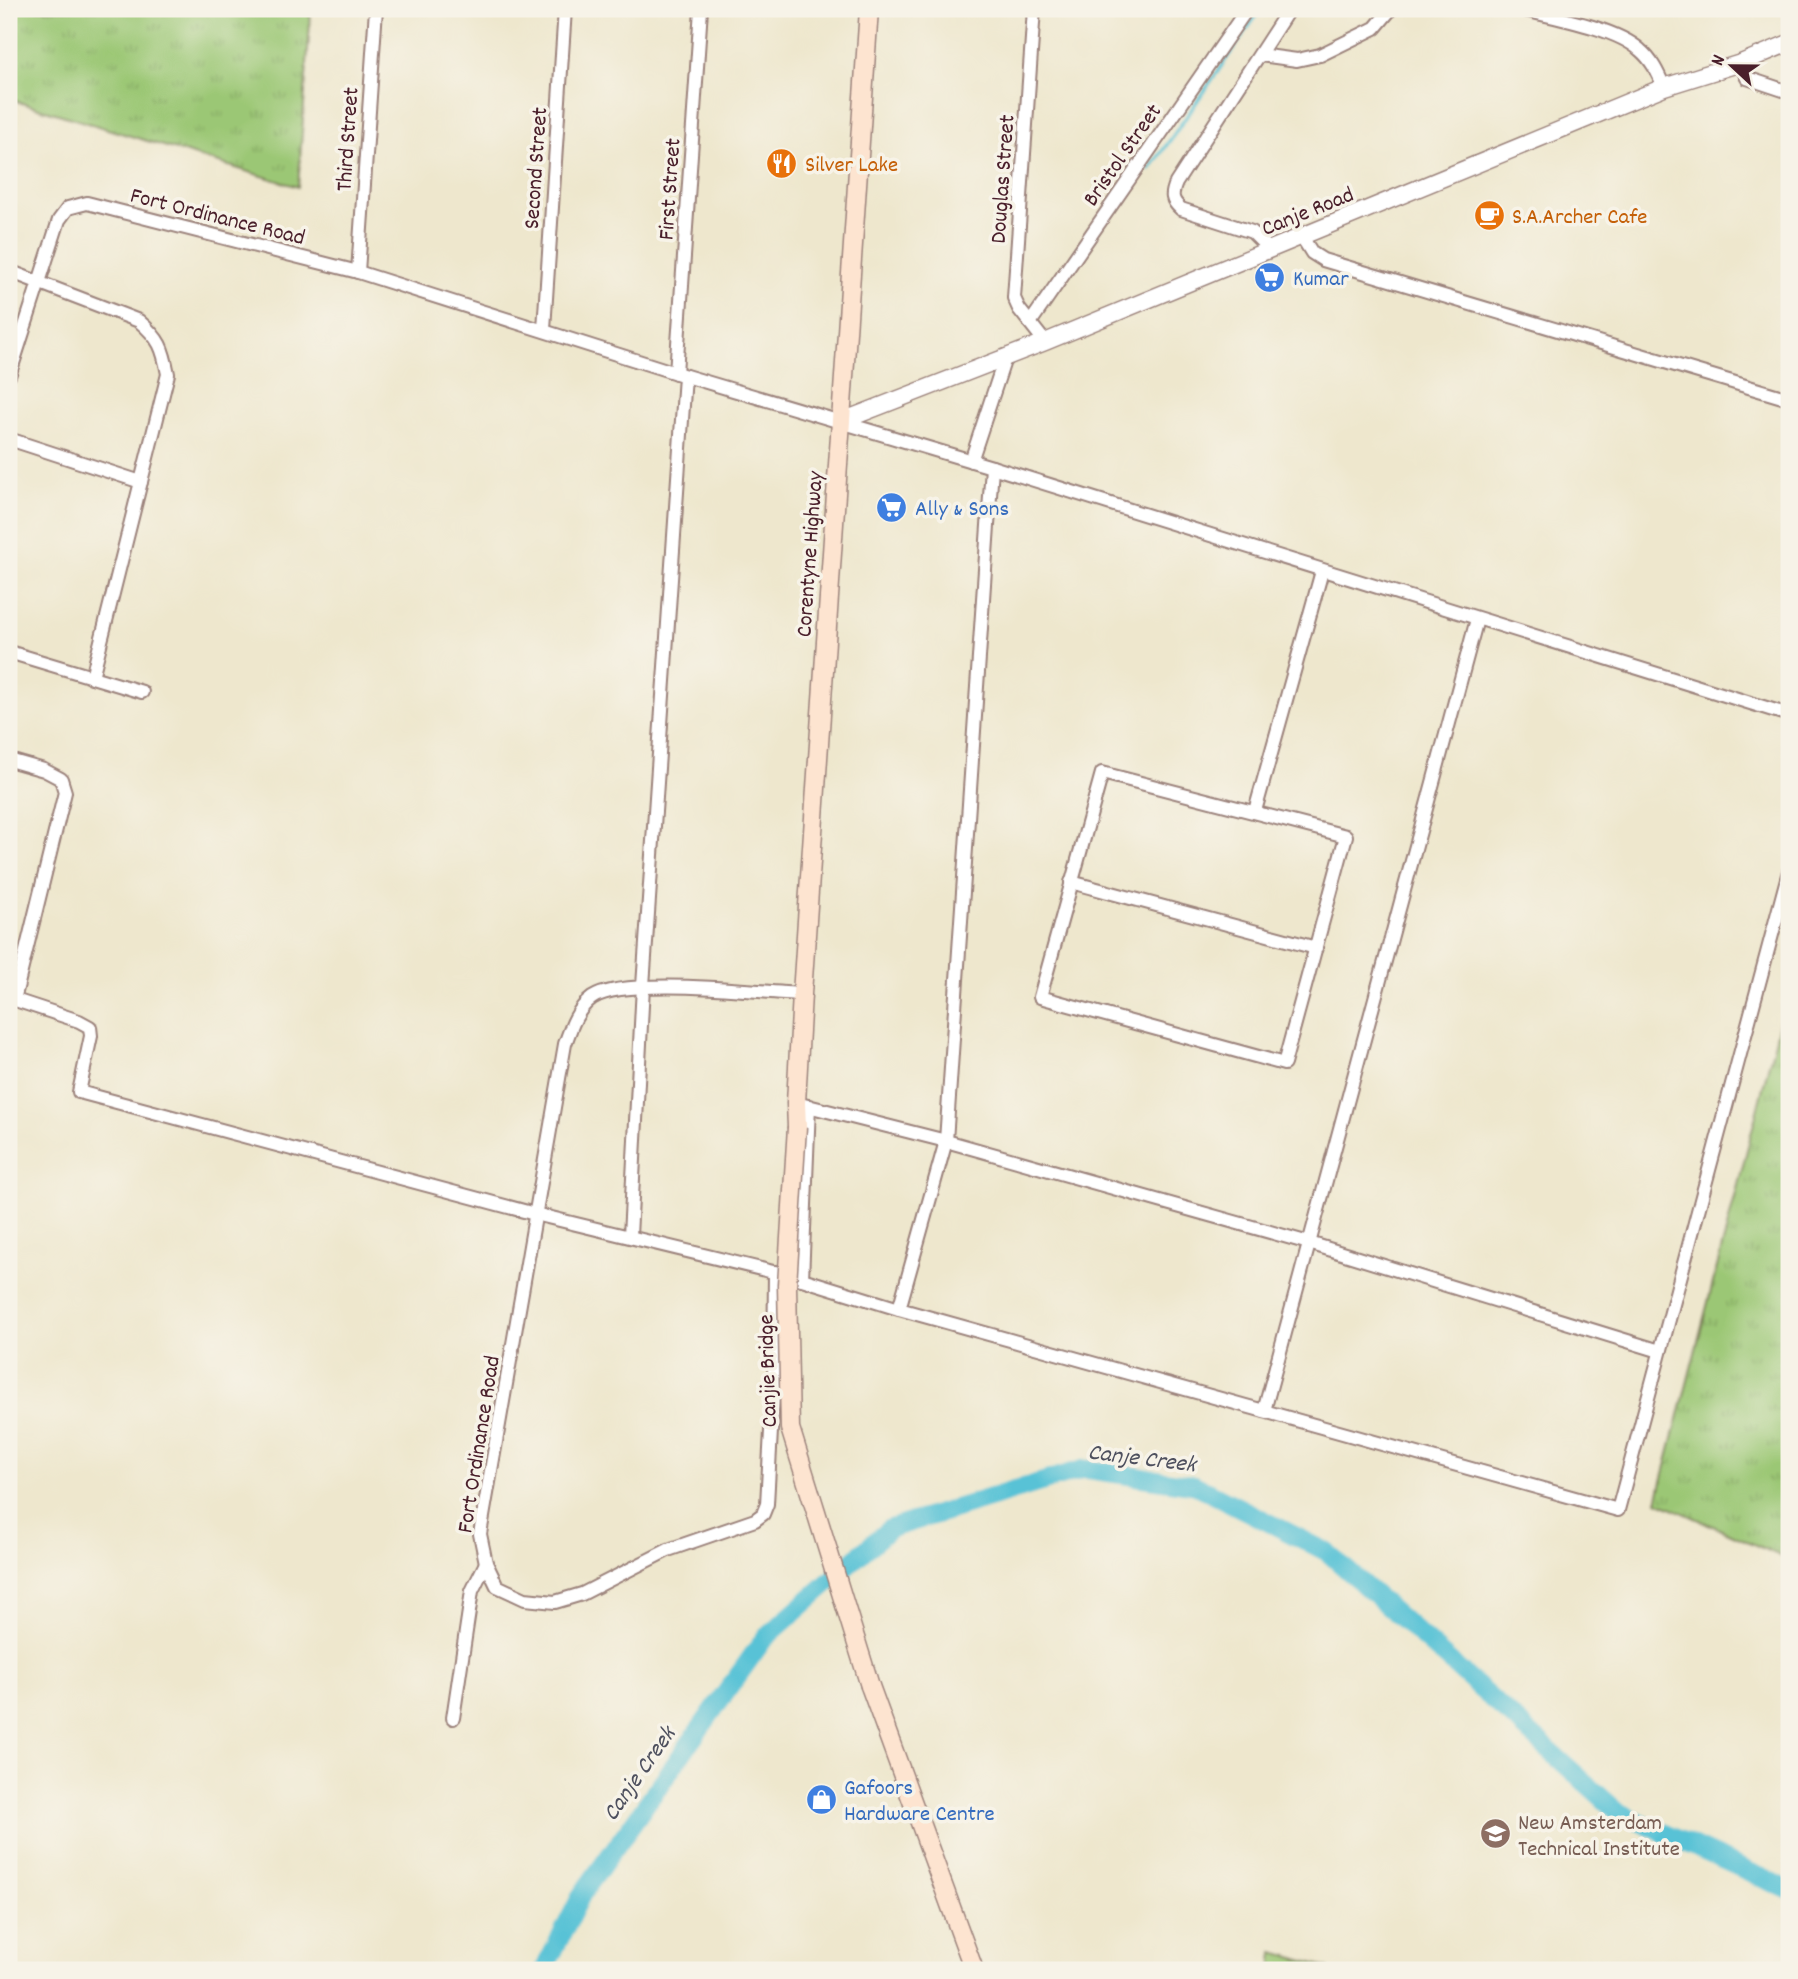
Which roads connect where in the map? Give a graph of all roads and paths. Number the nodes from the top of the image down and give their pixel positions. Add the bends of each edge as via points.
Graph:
1 (376, 9) edge
2 (565, 9) edge
3 (701, 9) edge
4 (869, 9) edge
5 (1034, 9) edge
6 (1247, 9) edge
7 (1289, 9) edge
8 (1391, 9) edge
9 (1520, 9) edge
10 (1569, 15) edge
11 (1789, 43) edge
12 (1260, 55) junction
13 (1741, 64) junction
14 (1664, 87) junction
15 (1789, 92) edge
16 (1302, 237) junction
17 (1270, 250) junction
18 (9, 271) edge
19 (358, 272) junction
20 (40, 282) junction
21 (1030, 323) junction
22 (544, 329) junction
23 (1045, 342) junction
24 (1005, 358) junction
25 (681, 374) junction
26 (9, 376) edge
27 (1789, 399) edge
28 (842, 421) junction
29 (9, 439) edge
30 (971, 461) junction
31 (992, 467) junction
32 (141, 482) junction
33 (1322, 571) junction
34 (1477, 618) junction
35 (9, 652) edge
36 (92, 677) junction
37 (142, 692) dead end
38 (1789, 715) edge
39 (9, 760) edge
40 (1255, 811) junction
41 (1789, 871) edge
42 (1071, 883) junction
43 (1315, 948) junction
44 (643, 986) junction
45 (802, 994) junction
46 (11, 999) edge
47 (802, 1104) junction
48 (946, 1141) junction
49 (536, 1213) junction
50 (630, 1236) junction
51 (1309, 1243) junction
52 (775, 1272) junction
53 (802, 1279) junction
54 (899, 1308) junction
55 (1660, 1351) junction
56 (1264, 1411) junction
57 (486, 1563) junction
58 (453, 1718) dead end
59 (974, 1970) edge

1 - 19 street, Third Street
2 - 22 street, Second Street
3 - 25 street, First Street
4 - 28 main road, Corentyne Highway
5 - 21 street, Douglas Street via 1014,298
6 - 21 street, Bristol Street
7 - 12 street
8 - 12 street via 1375,28 1320,55 1297,60
9 - 10 street
10 - 14 street via 1639,49 1654,64
11 - 13 street, Canje Road
12 - 17 street via 1171,194 1181,209 1252,232
13 - 14 street, Canje Road
13 - 15 street via 1747,78
14 - 16 street, Canje Road
16 - 17 street, Canje Road
16 - 27 street via 1323,260
17 - 23 street, Canje Road
18 - 20 street
19 - 20 street, Fort Ordinance Road via 87,203 68,208 59,220
19 - 22 street, Fort Ordinance Road
20 - 26 street
20 - 32 street via 139,321 154,333 163,349 168,374
21 - 23 street, Douglas Street
22 - 25 street, Fort Ordinance Road
23 - 24 street, Canje Road
24 - 28 street, Canje Road
24 - 30 street
25 - 28 street, Fort Ordinance Road
25 - 44 street, First Street
28 - 30 street, Fort Ordinance Road
28 - 45 main road, Corentyne Highway
29 - 32 street
30 - 31 street, Fort Ordinance Road
31 - 33 street, Fort Ordinance Road
31 - 48 street
32 - 36 street
33 - 34 street, Fort Ordinance Road
33 - 40 street
34 - 38 street, Fort Ordinance Road
34 - 51 street
35 - 36 street
36 - 37 street
39 - 46 street via 61,779 65,792
40 - 42 street via 1102,773
40 - 43 street via 1346,836
41 - 55 street
42 - 43 street
42 - 43 street via 1040,997 1284,1064
44 - 45 street, Fort Ordinance Road
44 - 49 street, Fort Ordinance Road via 592,998 573,1019
44 - 50 street, First Street
45 - 47 main road, Corentyne Highway
46 - 49 street via 90,1027 79,1092
47 - 48 street
47 - 53 street
47 - 59 main road, Canjie Bridge, bridge via 787,1285 790,1428 870,1686
48 - 51 street
48 - 54 street
49 - 50 street
49 - 57 street, Fort Ordinance Road via 480,1534
50 - 52 street
51 - 55 street
51 - 56 street
52 - 53 street
52 - 57 street, Fort Ordinance Road via 774,1376 763,1514 668,1550 582,1594 555,1602 526,1599 497,1586
53 - 54 street
54 - 56 street
55 - 56 street via 1618,1510
57 - 58 street via 472,1591

